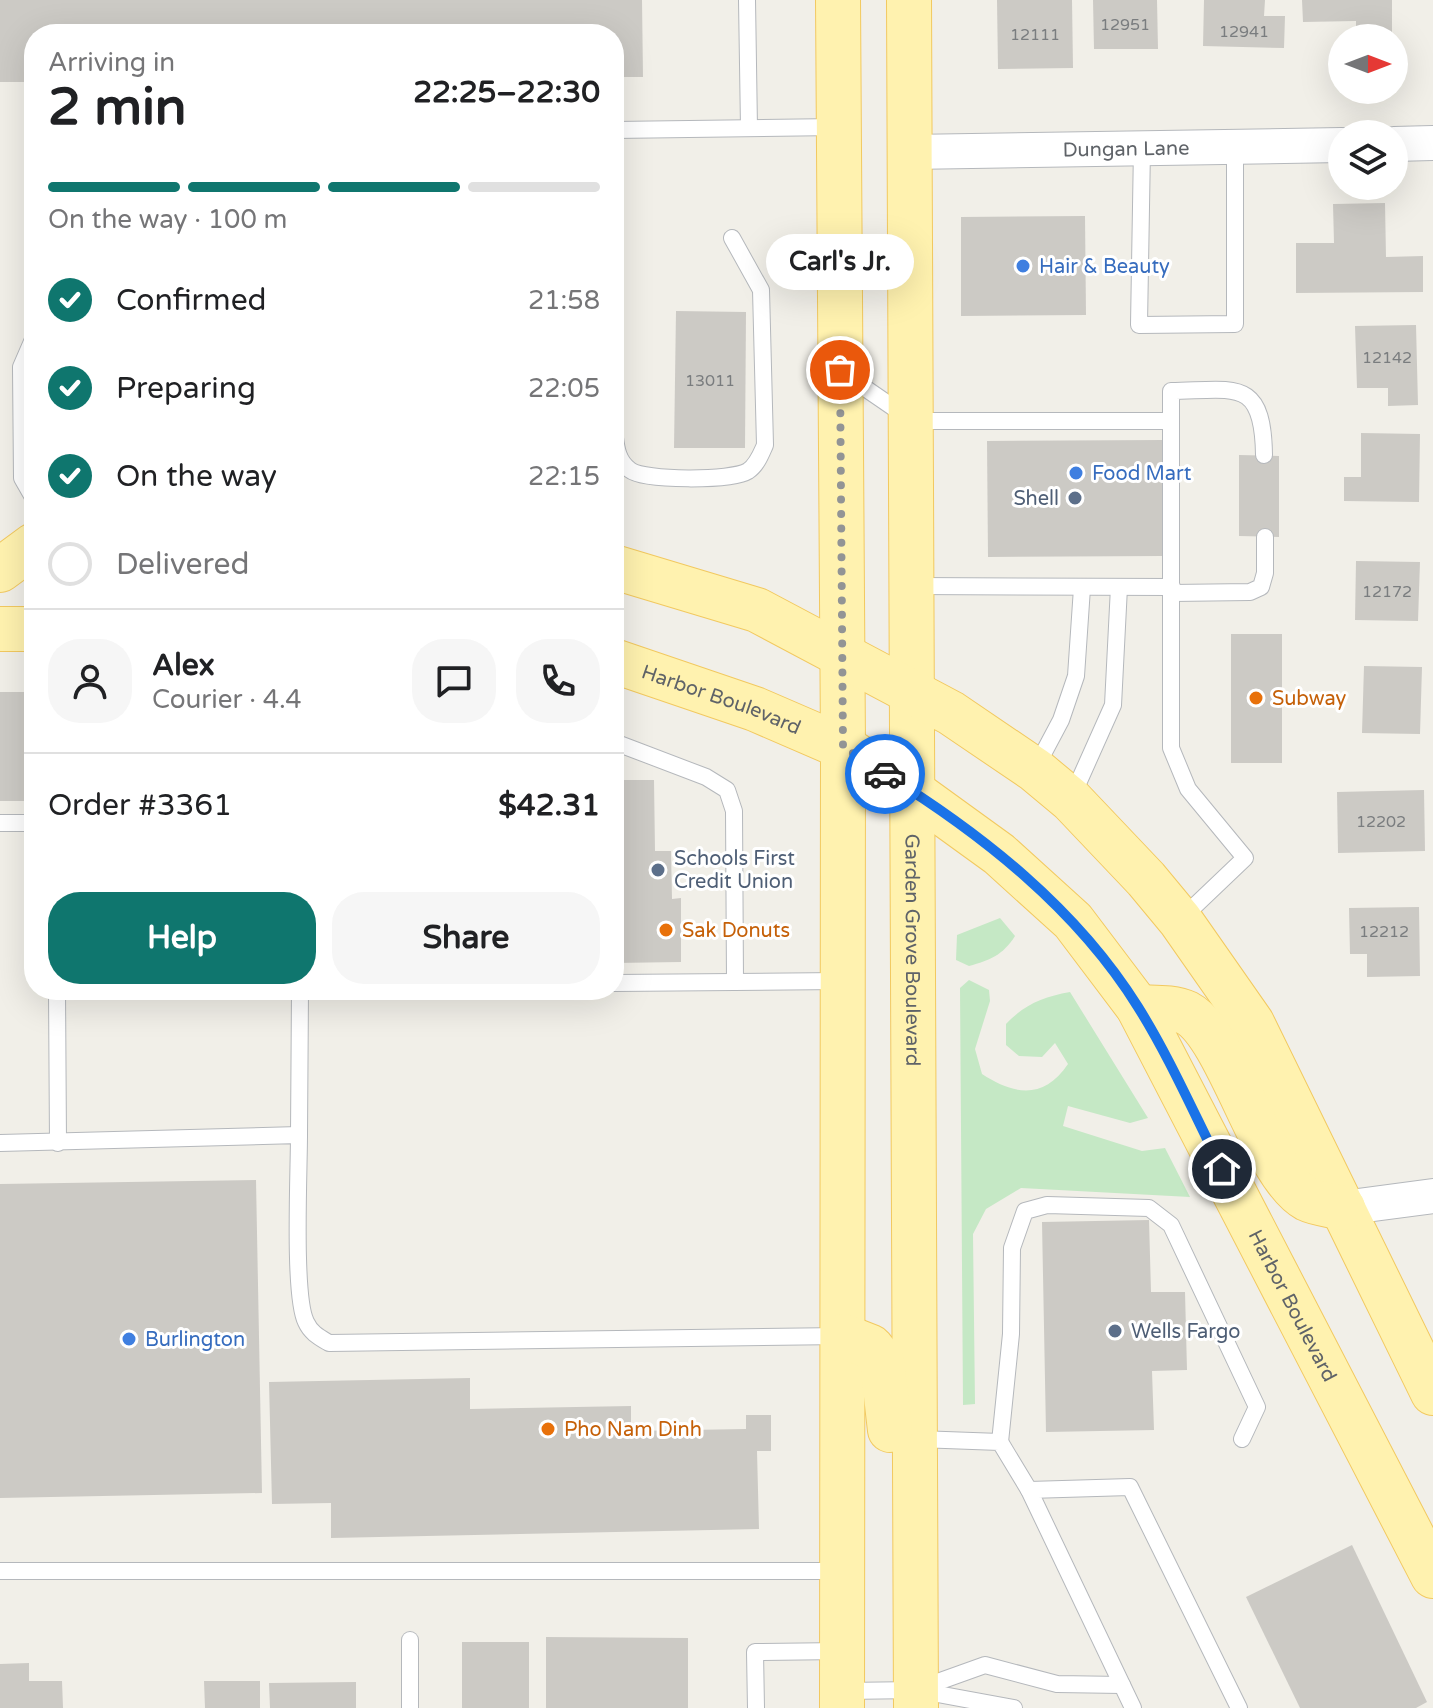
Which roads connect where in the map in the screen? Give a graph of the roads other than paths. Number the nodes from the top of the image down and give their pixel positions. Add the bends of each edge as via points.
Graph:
1 (747, 0) edge
2 (838, 0) edge
3 (909, 0) edge
4 (838, 127) junction
5 (749, 128) junction
6 (624, 130) edge
7 (1433, 143) edge
8 (1408, 144) edge
9 (1328, 145) edge
10 (1235, 147) junction
11 (1142, 148) junction
12 (910, 152) junction
13 (732, 238) dead end
14 (24, 360) edge
15 (840, 370) junction
16 (913, 421) junction
17 (1171, 421) junction
18 (1264, 455) dead end
19 (624, 463) edge
20 (24, 482) edge
21 (1265, 537) dead end
22 (0, 543) edge
23 (24, 544) edge
24 (24, 552) edge
25 (0, 570) edge
26 (624, 570) edge
27 (912, 586) junction
28 (1119, 587) junction
29 (1082, 588) junction
30 (1172, 590) junction
31 (0, 629) edge
32 (24, 629) edge
33 (841, 653) junction
34 (624, 664) edge
35 (910, 690) junction
36 (624, 746) edge
37 (843, 747) junction
38 (1035, 770) junction
39 (912, 791) junction
40 (1071, 800) junction
41 (0, 823) edge
42 (24, 823) edge
43 (1180, 920) junction
44 (842, 981) junction
45 (735, 982) junction
46 (624, 983) edge
47 (57, 1000) edge
48 (300, 1000) edge
49 (1138, 1007) junction
50 (299, 1135) junction
51 (0, 1143) edge
52 (58, 1143) junction
53 (1433, 1196) edge
54 (1343, 1208) junction
55 (843, 1336) junction
56 (1433, 1393) edge
57 (916, 1439) junction
58 (1242, 1439) dead end
59 (1000, 1442) junction
60 (916, 1488) junction
61 (1029, 1490) junction
62 (0, 1571) edge
63 (841, 1571) junction
64 (1433, 1576) edge
65 (410, 1640) dead end
66 (841, 1683) edge
67 (1122, 1685) junction
68 (916, 1699) edge
69 (410, 1708) edge
70 (756, 1708) edge
71 (1014, 1708) edge
72 (1133, 1708) edge
73 (1239, 1708) edge

1 - 5 lane
2 - 4 main road
3 - 12 main road, Garden Grove Boulevard
4 - 5 lane
4 - 15 main road
5 - 6 lane
7 - 8 street
9 - 10 street, Dungan Lane
10 - 11 street, Dungan Lane
10 - 11 lane via 1235,324 1139,325
11 - 12 street, Dungan Lane
12 - 16 main road, Garden Grove Boulevard
13 - 19 lane via 761,290 765,445 760,458 749,470 730,477 644,476
14 - 20 lane
15 - 16 lane
15 - 33 main road
16 - 17 lane
16 - 27 main road, Garden Grove Boulevard
17 - 18 lane via 1171,391 1239,390 1259,411
17 - 30 lane
21 - 30 lane via 1261,587 1250,592
22 - 23 main road
24 - 25 main road
26 - 33 main road via 757,610
27 - 29 lane
27 - 35 main road, Garden Grove Boulevard
28 - 29 lane
28 - 30 lane
28 - 40 lane via 1113,705
29 - 38 lane via 1076,676
30 - 43 lane via 1171,748 1188,789 1245,858
31 - 32 main road
33 - 35 main road
33 - 37 main road
34 - 37 main road, Harbor Boulevard via 755,709
35 - 38 main road
35 - 39 main road, Garden Grove Boulevard
36 - 45 lane via 727,790 734,811
37 - 39 main road, Harbor Boulevard
37 - 44 main road
38 - 40 main road
39 - 49 main road, Harbor Boulevard via 999,854 1073,921
39 - 57 main road, Garden Grove Boulevard
40 - 43 main road
41 - 42 lane
43 - 54 main road via 1252,1023
44 - 45 lane
44 - 55 main road
45 - 46 lane
47 - 52 lane
48 - 50 lane
49 - 54 main road via 1191,1015 1289,1178 1306,1198
49 - 64 main road, Harbor Boulevard
50 - 52 lane
50 - 55 lane via 300,1291 305,1320 329,1343
51 - 52 lane
53 - 54 street
54 - 56 main road
55 - 60 main road via 871,1347 882,1361 894,1477
55 - 63 main road
57 - 59 lane
57 - 60 main road, Garden Grove Boulevard
58 - 59 lane via 1257,1407 1171,1225 1149,1208 1047,1205 1025,1211 1012,1248 1011,1334
59 - 61 lane
60 - 68 main road, Garden Grove Boulevard
61 - 67 lane
61 - 73 lane via 1130,1487
62 - 63 lane
63 - 66 main road
65 - 69 lane
66 - 68 lane
66 - 70 lane via 755,1652
67 - 68 lane via 1057,1684 985,1665
67 - 72 lane
68 - 71 lane

